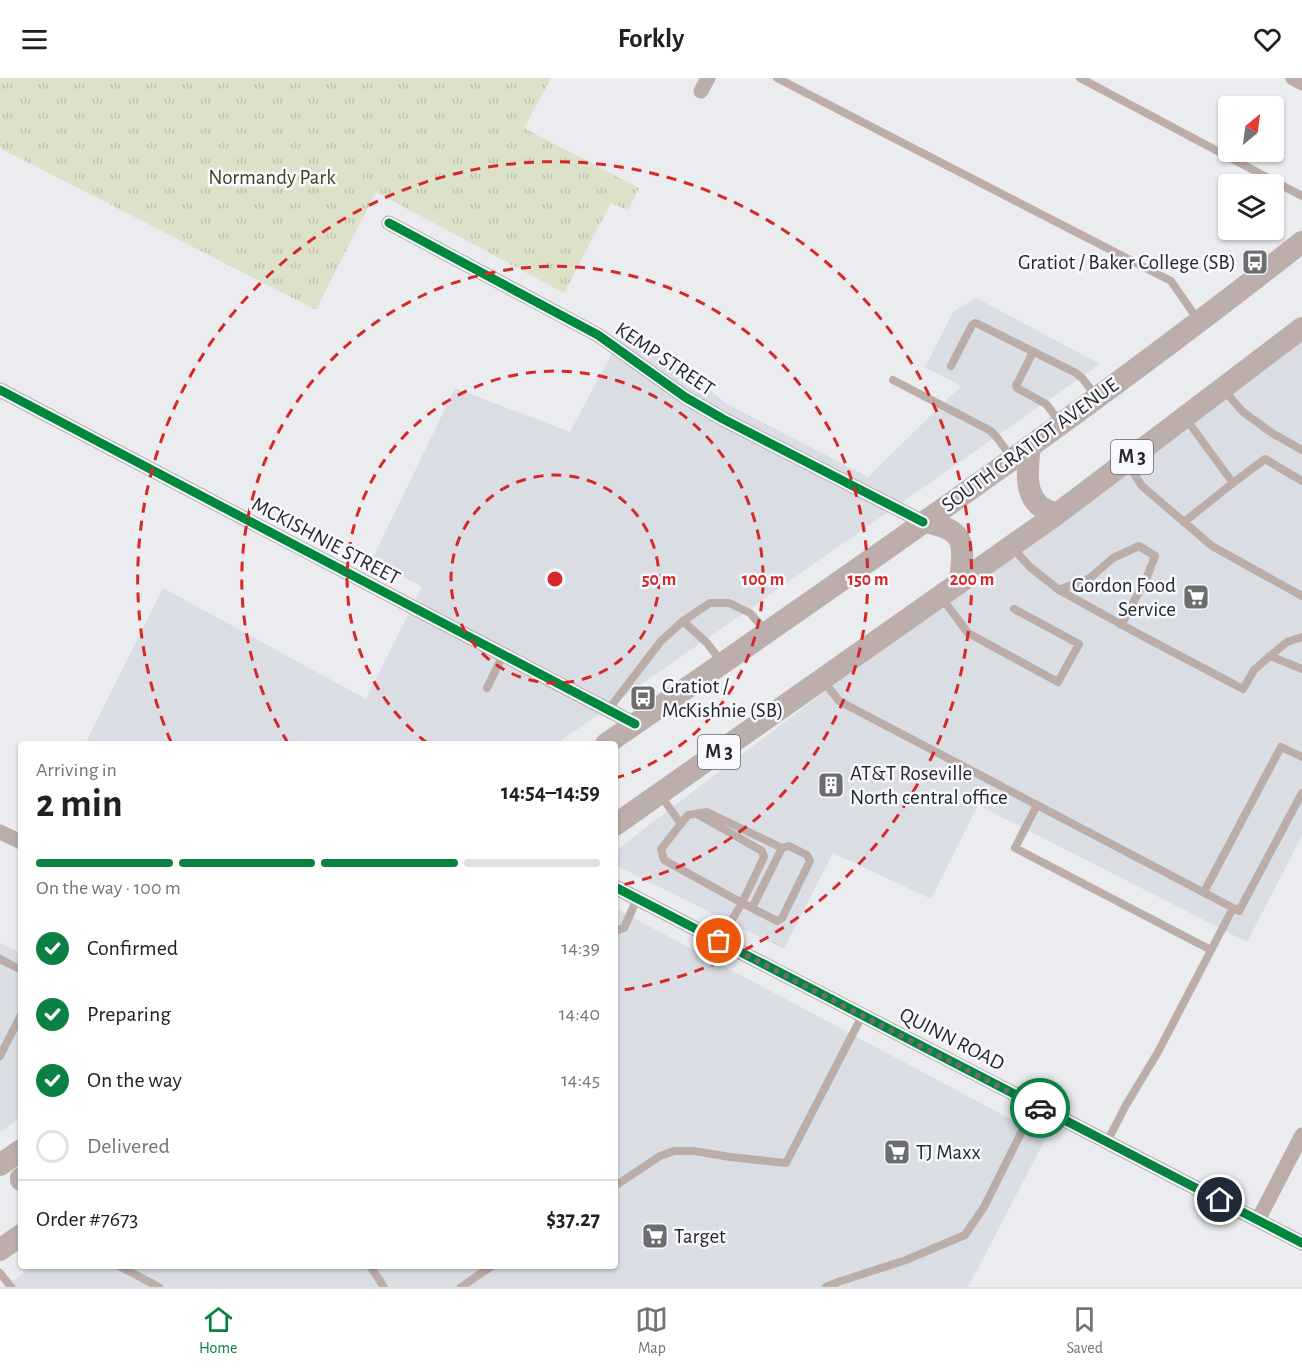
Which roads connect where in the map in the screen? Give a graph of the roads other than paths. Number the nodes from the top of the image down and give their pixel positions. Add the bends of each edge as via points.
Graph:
1 (777, 78) edge
2 (1080, 78) edge
3 (1293, 78) edge
4 (1302, 83) edge
5 (1302, 196) edge
6 (388, 223) dead end
7 (1302, 242) edge
8 (1200, 322) junction
9 (1302, 328) edge
10 (1033, 351) junction
11 (951, 366) dead end
12 (893, 381) dead end
13 (1222, 388) junction
14 (0, 390) edge
15 (1096, 397) junction
16 (1185, 417) junction
17 (1061, 423) junction
18 (1302, 450) edge
19 (1021, 452) junction
20 (1126, 461) junction
21 (1302, 481) edge
22 (1233, 483) junction
23 (1058, 514) junction
24 (923, 522) junction
25 (1184, 522) junction
26 (1011, 546) junction
27 (960, 582) junction
28 (1059, 590) junction
29 (940, 596) junction
30 (1302, 596) edge
31 (1014, 609) dead end
32 (683, 621) junction
33 (1121, 625) junction
34 (766, 632) junction
35 (1302, 637) edge
36 (503, 655) junction
37 (1270, 656) junction
38 (722, 663) junction
39 (1302, 669) edge
40 (822, 679) junction
41 (487, 688) dead end
42 (608, 710) junction
43 (635, 724) junction
44 (610, 741) edge
45 (1302, 758) edge
46 (1302, 793) edge
47 (659, 794) junction
48 (1037, 805) junction
49 (697, 814) junction
50 (618, 823) edge
51 (681, 824) junction
52 (0, 831) edge
53 (18, 840) edge
54 (782, 848) junction
55 (618, 889) edge
56 (1204, 892) junction
57 (637, 899) junction
58 (742, 903) junction
59 (752, 908) junction
60 (1233, 908) junction
61 (618, 930) edge
62 (719, 941) junction
63 (1211, 950) junction
64 (0, 959) edge
65 (18, 968) edge
66 (862, 1016) junction
67 (18, 1021) edge
68 (0, 1056) edge
69 (1035, 1105) junction
70 (1302, 1135) edge
71 (1107, 1142) junction
72 (18, 1152) edge
73 (0, 1165) edge
74 (618, 1184) edge
75 (1258, 1220) junction
76 (18, 1237) edge
77 (1302, 1243) edge
78 (0, 1250) edge
79 (125, 1269) edge
80 (371, 1269) edge
81 (487, 1269) edge
82 (0, 1273) edge
83 (11, 1287) edge
84 (159, 1287) edge
85 (384, 1287) edge
86 (460, 1287) edge
87 (826, 1287) edge

1 - 8 lane via 1171,281
2 - 5 lane
3 - 4 street
6 - 24 street, KEMP STREET via 598,335 723,419
7 - 8 main road, SOUTH GRATIOT AVENUE
8 - 15 main road, SOUTH GRATIOT AVENUE
9 - 13 main road, M 3
10 - 11 lane via 975,323
10 - 15 lane via 1076,373
10 - 17 lane via 1017,388 1046,404
12 - 19 lane via 991,431
13 - 16 main road, M 3
13 - 18 lane via 1243,412
14 - 36 street, MCKISHNIE STREET
15 - 17 main road, SOUTH GRATIOT AVENUE
16 - 20 main road, M 3
16 - 22 lane
17 - 19 main road, SOUTH GRATIOT AVENUE
19 - 23 main road via 1032,496 1044,509
19 - 24 main road, SOUTH GRATIOT AVENUE
20 - 23 main road, M 3
20 - 25 lane via 1142,486
21 - 22 lane via 1265,459
22 - 25 lane
23 - 26 main road, M 3
24 - 27 main road via 942,525 960,541
24 - 34 main road, SOUTH GRATIOT AVENUE
25 - 30 lane via 1212,546
26 - 27 main road, M 3
26 - 28 lane
27 - 29 main road, M 3
28 - 33 lane
28 - 33 lane via 1090,578 1113,558 1139,546 1155,556
29 - 31 lane via 968,633 1058,682 1079,644
29 - 40 main road, M 3
32 - 34 lane via 710,603 729,603 750,613
32 - 38 lane
32 - 42 lane via 661,641
33 - 37 lane via 1243,689 1254,670
34 - 38 main road, SOUTH GRATIOT AVENUE
35 - 37 lane via 1287,642
36 - 41 lane
36 - 42 street, MCKISHNIE STREET
37 - 39 lane
38 - 43 main road, SOUTH GRATIOT AVENUE
40 - 47 main road, M 3
40 - 48 lane via 839,701
42 - 43 street, MCKISHNIE STREET
43 - 44 main road, SOUTH GRATIOT AVENUE
45 - 56 lane via 1281,747
46 - 60 lane via 1239,911
47 - 50 main road, M 3
47 - 51 lane
48 - 56 lane
48 - 63 lane via 1015,848
49 - 51 lane via 688,815
49 - 54 lane via 707,812
49 - 58 lane via 765,856
51 - 58 lane via 661,849 664,860
52 - 53 street
54 - 59 lane
54 - 59 lane via 789,846 807,855 810,861 782,918 777,921
55 - 57 street, QUINN ROAD
56 - 60 lane
57 - 61 lane via 624,928
57 - 62 street, QUINN ROAD
58 - 59 lane
58 - 62 lane
60 - 63 lane
62 - 66 street, QUINN ROAD
63 - 71 lane
64 - 65 lane
66 - 69 street, QUINN ROAD
66 - 74 lane via 786,1163 674,1151
67 - 68 lane
69 - 71 street, QUINN ROAD
69 - 87 lane via 984,1207 965,1235
70 - 75 street
71 - 75 street, QUINN ROAD
72 - 73 main road
75 - 77 street, QUINN ROAD
76 - 78 main road
79 - 84 lane
80 - 85 lane
81 - 86 lane
82 - 83 lane

